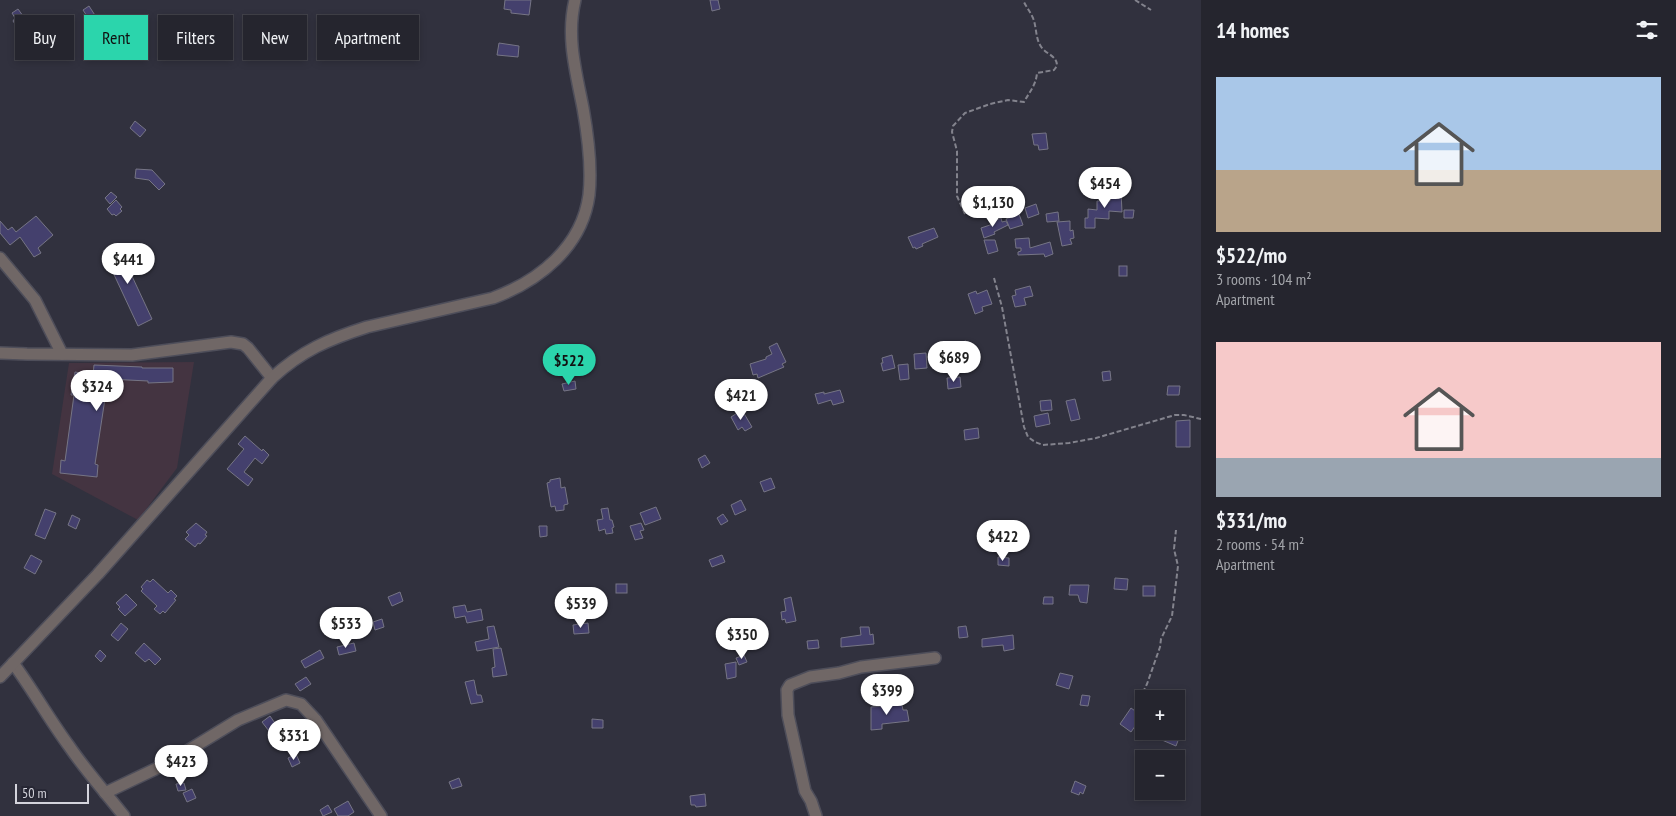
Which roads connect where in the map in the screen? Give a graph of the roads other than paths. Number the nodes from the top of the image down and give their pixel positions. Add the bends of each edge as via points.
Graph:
1 (575, 0) edge
2 (0, 258) edge
3 (0, 352) edge
4 (62, 354) junction
5 (272, 378) junction
6 (935, 658) dead end
7 (13, 663) junction
8 (0, 677) edge
9 (105, 793) junction
10 (124, 816) edge
11 (381, 816) edge
12 (816, 816) edge

1 - 5 street via 571,46 589,156 589,196 580,225 562,254 536,277 508,293 334,338 299,356
2 - 4 street via 35,300
3 - 4 street
4 - 5 street via 132,355 231,342 248,348
5 - 7 street via 98,574
6 - 12 street via 862,667 810,677 790,685 788,715 805,791
7 - 8 street
7 - 9 street via 67,744
9 - 10 street
9 - 11 street via 166,764 238,720 286,700 301,704 316,720

